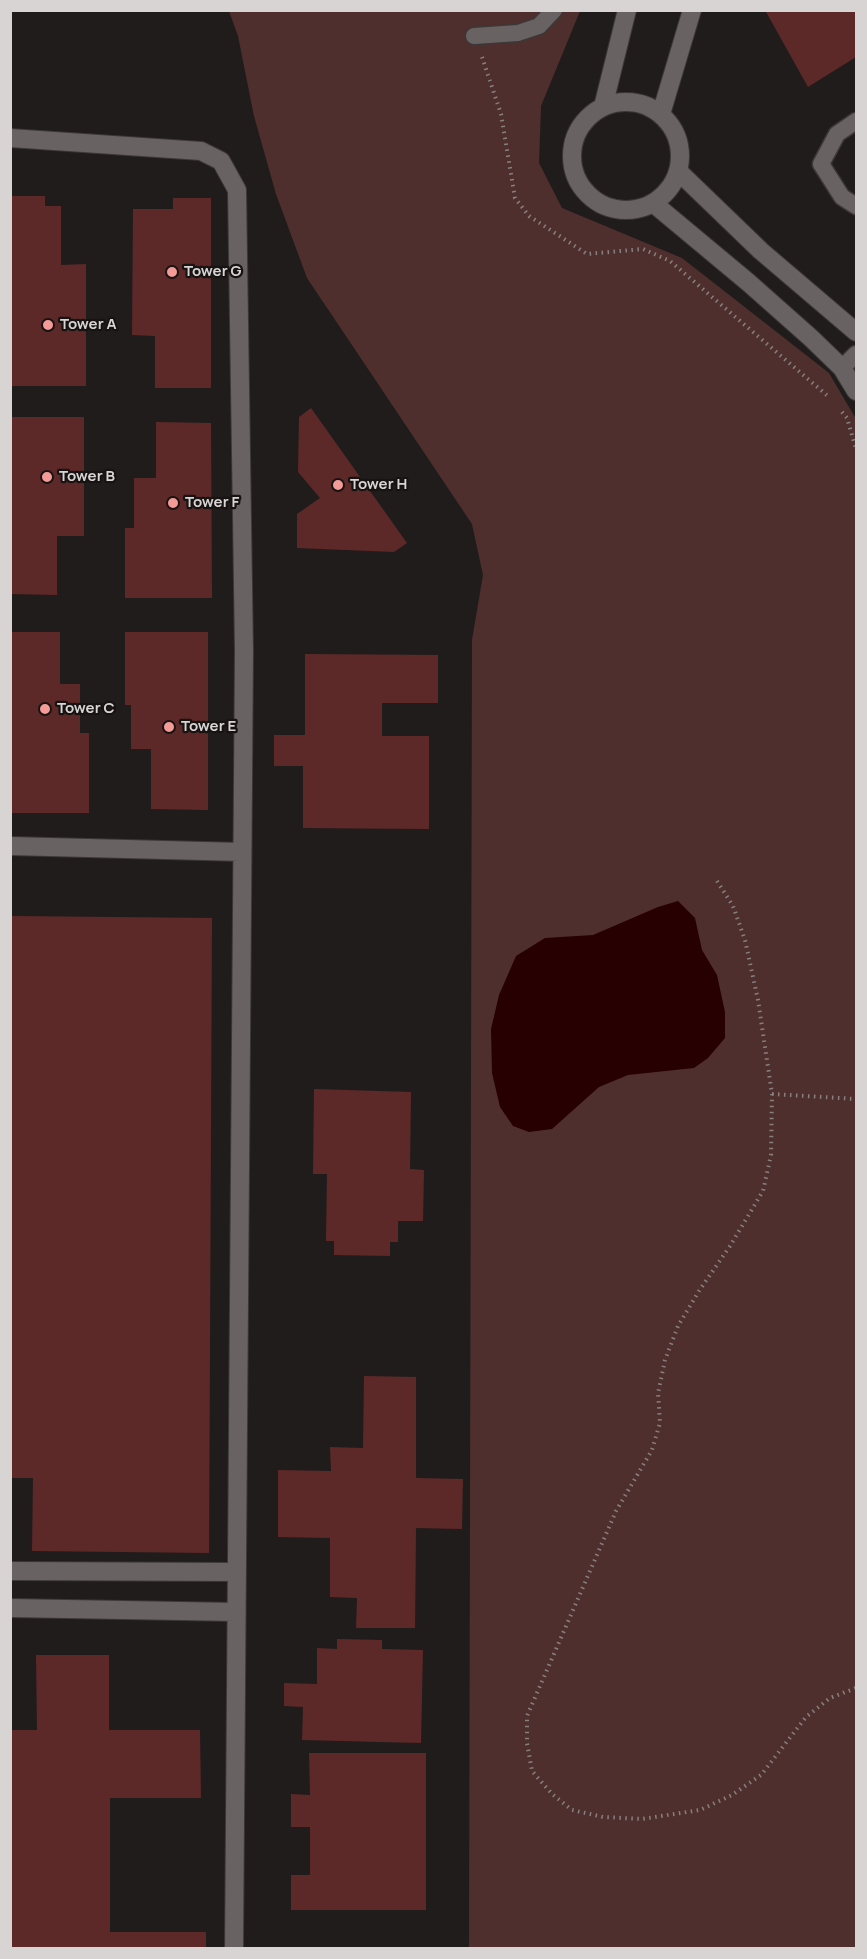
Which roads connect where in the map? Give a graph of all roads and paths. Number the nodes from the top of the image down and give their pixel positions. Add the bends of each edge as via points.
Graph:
1 (554, 10) edge
2 (627, 10) edge
3 (692, 10) edge
4 (474, 36) joint
5 (603, 107) junction
6 (661, 114) junction
7 (856, 121) edge
8 (10, 138) edge
9 (678, 171) junction
10 (653, 204) junction
11 (856, 206) edge
12 (856, 332) edge
13 (856, 354) edge
14 (842, 368) junction
15 (856, 390) edge
16 (833, 402) dead end
17 (840, 410) dead end
18 (856, 449) edge
19 (10, 846) edge
20 (242, 852) junction
21 (717, 881) dead end
22 (772, 1094) junction
23 (856, 1099) edge
24 (10, 1571) edge
25 (236, 1572) junction
26 (10, 1608) edge
27 (236, 1612) junction
28 (856, 1688) edge
29 (234, 1948) edge

1 - 4 lane via 539,26 518,33
2 - 5 street
3 - 6 street
4 - 16 path via 501,114 515,198 529,216 587,254 643,249 670,261
5 - 6 street via 623,102 643,104
5 - 10 street via 588,118 577,134 572,153 574,172 583,189 598,202 615,209 634,210
6 - 9 street via 674,131 680,150
7 - 11 lane via 837,134 821,164 842,197
8 - 20 street via 201,151 221,161 237,190 244,651
9 - 10 street via 669,190
9 - 12 street via 761,251
10 - 14 street via 749,283
13 - 14 lane
14 - 15 street
17 - 18 path via 847,418
19 - 20 street
20 - 25 street
21 - 22 path via 733,906 745,940
22 - 23 path
22 - 28 path via 771,1155 763,1191 678,1326 658,1393 660,1423 652,1450 616,1510 527,1716 532,1770 572,1810 642,1819 700,1810 732,1795 760,1775 806,1717 830,1698
24 - 25 street
25 - 27 street
26 - 27 street
27 - 29 street

